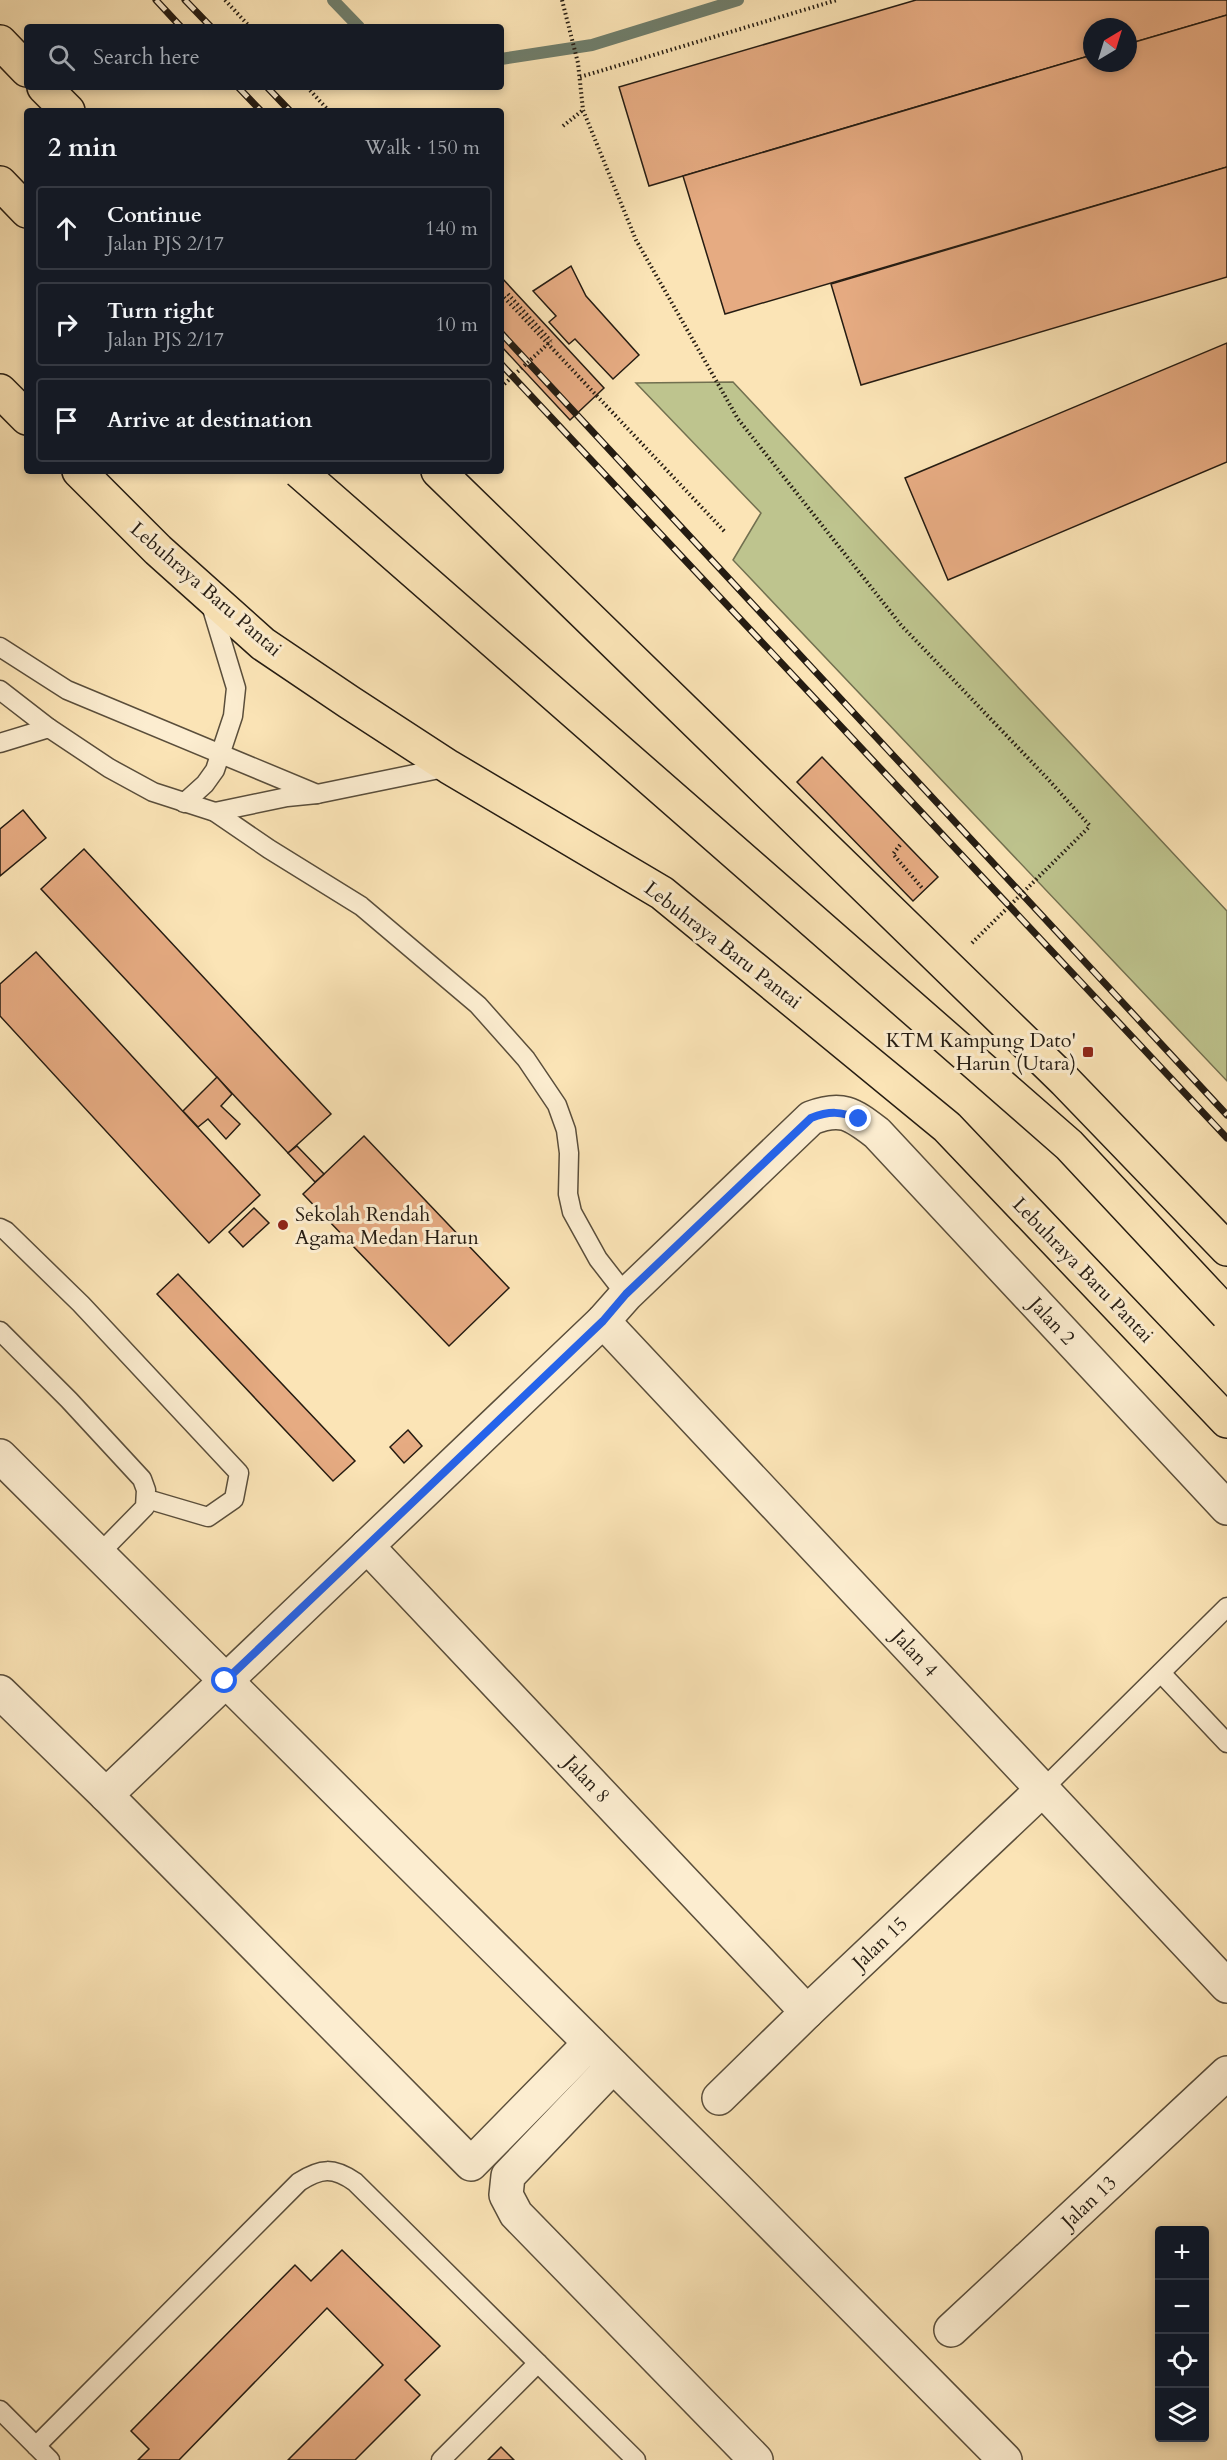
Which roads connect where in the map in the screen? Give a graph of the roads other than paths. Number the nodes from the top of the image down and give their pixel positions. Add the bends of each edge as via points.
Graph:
1 (0, 42) edge
2 (24, 67) edge
3 (47, 90) edge
4 (65, 108) edge
5 (0, 183) edge
6 (24, 208) edge
7 (0, 391) edge
8 (24, 415) edge
9 (82, 474) edge
10 (302, 474) edge
11 (441, 474) edge
12 (207, 594) junction
13 (0, 647) edge
14 (0, 690) edge
15 (48, 728) junction
16 (0, 743) edge
17 (221, 755) junction
18 (449, 767) junction
19 (317, 794) junction
20 (184, 803) junction
21 (215, 812) junction
22 (0, 1228) edge
23 (1227, 1249) edge
24 (626, 1294) junction
25 (1227, 1314) edge
26 (603, 1321) junction
27 (0, 1331) edge
28 (1227, 1421) edge
29 (0, 1456) edge
30 (147, 1499) junction
31 (1227, 1508) edge
32 (367, 1546) junction
33 (99, 1554) junction
34 (1227, 1607) edge
35 (1161, 1673) junction
36 (225, 1681) junction
37 (0, 1692) edge
38 (1227, 1743) edge
39 (1042, 1789) junction
40 (106, 1795) junction
41 (1227, 1986) edge
42 (807, 2012) junction
43 (590, 2043) junction
44 (613, 2066) junction
45 (1227, 2073) edge
46 (719, 2098) dead end
47 (951, 2330) dead end
48 (538, 2362) junction
49 (0, 2410) edge
50 (36, 2446) junction
51 (51, 2460) edge
52 (441, 2460) edge
53 (636, 2460) edge
54 (756, 2460) edge
55 (1005, 2460) edge

1 - 2 highway
3 - 4 highway
5 - 6 highway
7 - 8 highway
9 - 12 highway, Lebuhraya Baru Pantai
10 - 25 highway, bridge via 1069,1145
11 - 23 highway via 1065,1081
12 - 17 lane via 236,688 233,716
12 - 18 highway, Lebuhraya Baru Pantai via 263,644
13 - 17 lane via 67,690
14 - 15 lane
15 - 16 lane
15 - 20 lane via 109,768 153,792
17 - 19 lane
17 - 20 lane via 205,784
18 - 19 lane
18 - 28 highway, Lebuhraya Baru Pantai via 662,893 946,1127
19 - 21 lane
20 - 21 lane
21 - 24 lane via 361,906 478,1005 526,1059 557,1105 566,1130 572,1212 598,1259
22 - 30 lane via 81,1304 239,1473 234,1499 208,1517
24 - 26 street, Jalan 2
24 - 31 street, Jalan 2 via 811,1118 828,1111 846,1114 878,1133
26 - 32 street, Jalan 2
26 - 39 street, Jalan 4
27 - 30 lane via 125,1459 142,1479
29 - 33 street
30 - 33 lane via 140,1515
32 - 36 street, Jalan 2
32 - 42 street, Jalan 8
33 - 36 street
34 - 35 lane
35 - 38 lane
35 - 39 lane
36 - 40 street, Jalan 2
36 - 43 street
37 - 40 street
39 - 41 street, Jalan 4
39 - 42 street, Jalan 15
40 - 43 street via 471,2164
42 - 46 street, Jalan 15
43 - 44 street
44 - 54 street via 508,2176 506,2195 516,2214
44 - 55 street
45 - 47 street, Jalan 13
48 - 50 lane via 355,2182 342,2173 327,2170 299,2182
48 - 52 lane
48 - 53 lane
49 - 50 lane
50 - 51 lane

